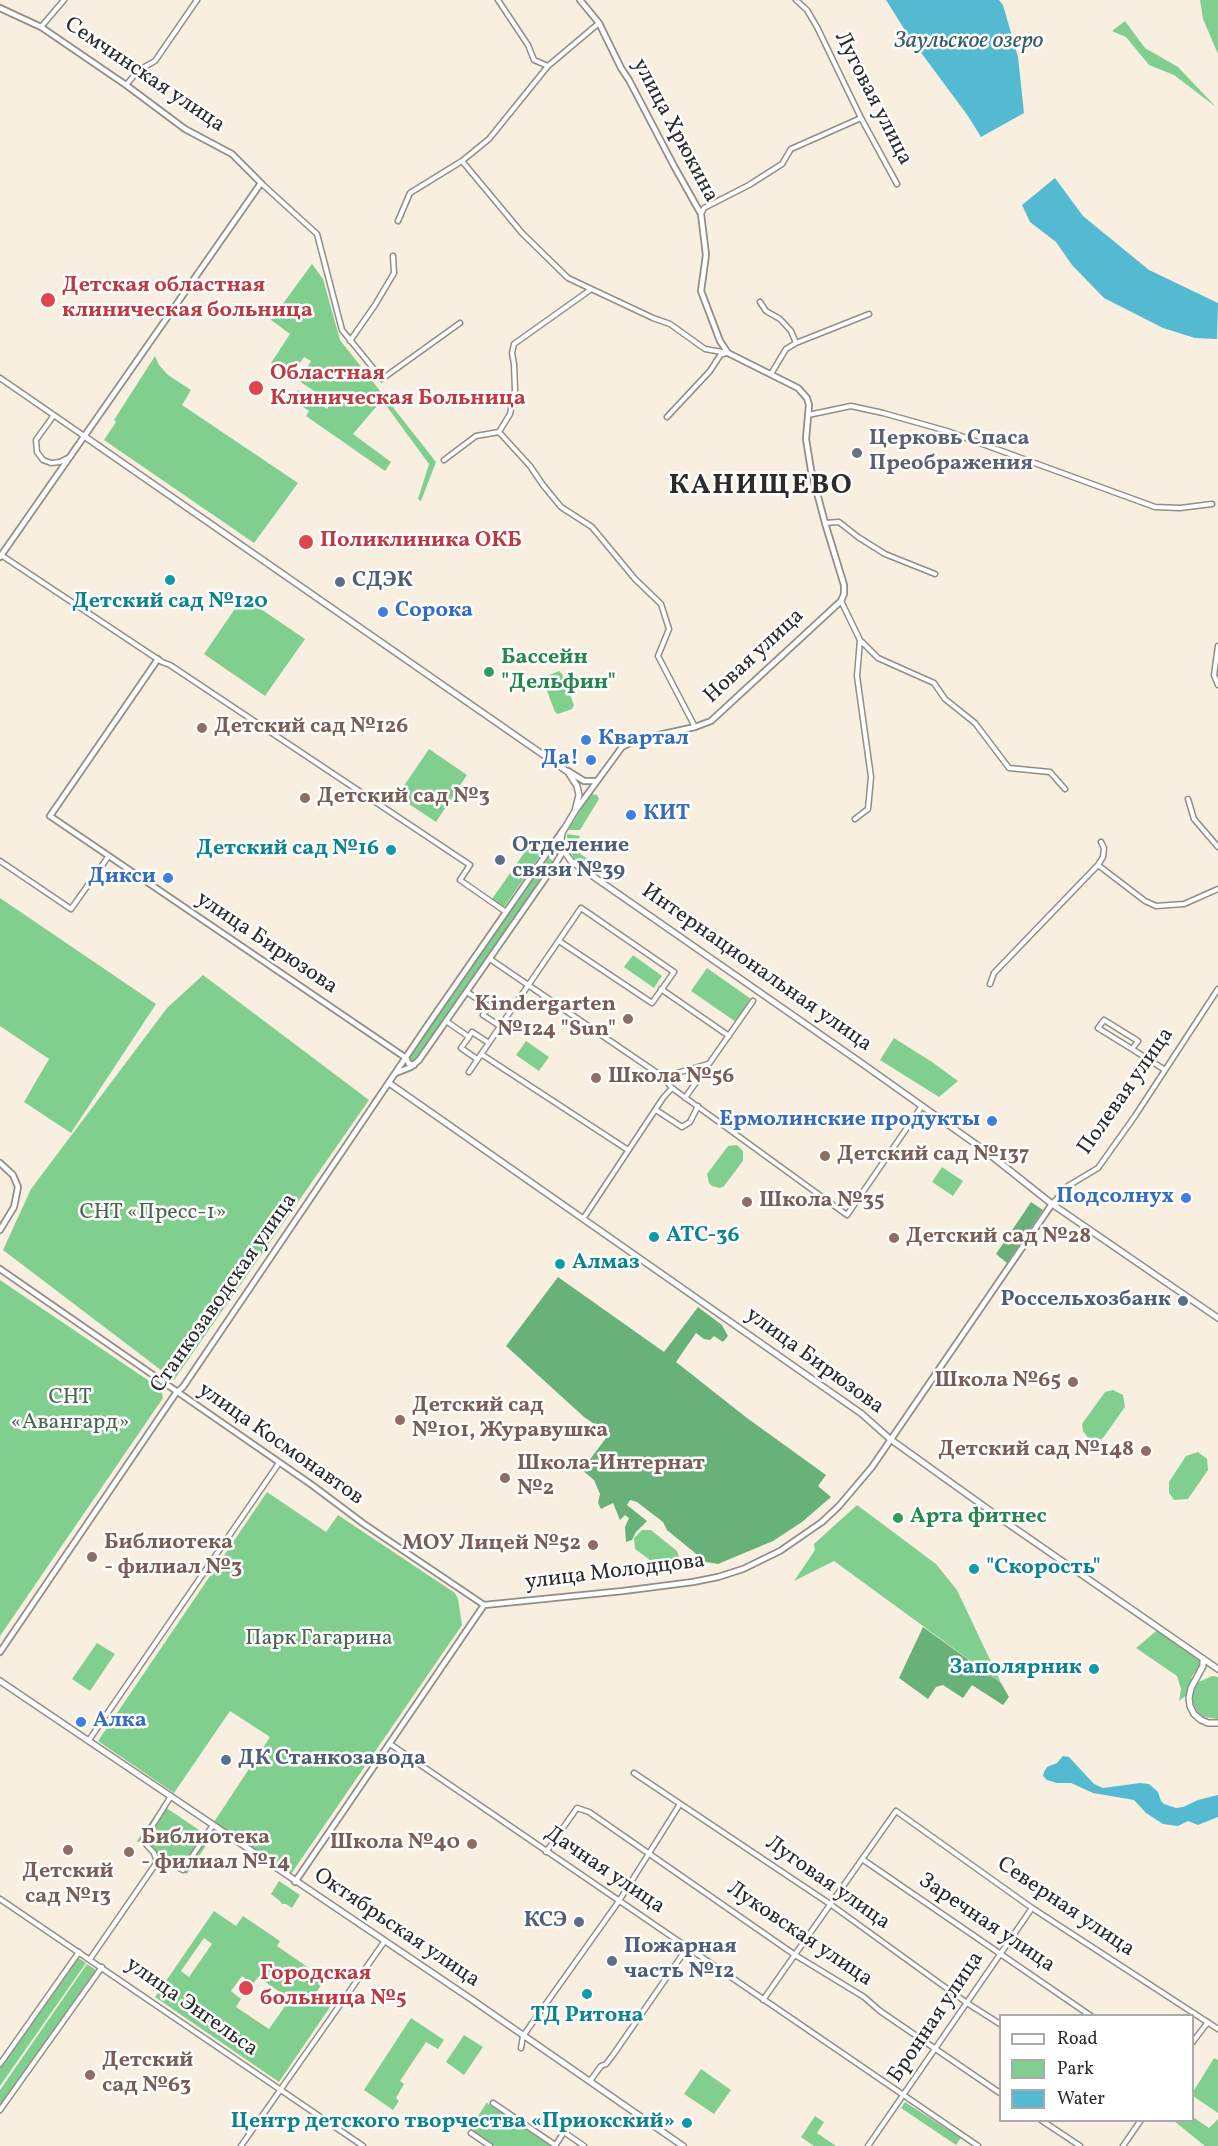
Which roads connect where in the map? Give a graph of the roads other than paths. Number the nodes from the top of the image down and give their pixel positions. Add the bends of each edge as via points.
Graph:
1 (64, 0) edge
2 (197, 0) edge
3 (498, 0) edge
4 (580, 0) edge
5 (796, 0) edge
6 (0, 8) edge
7 (599, 23) junction
8 (41, 27) junction
9 (548, 66) junction
10 (126, 85) junction
11 (861, 118) junction
12 (462, 161) junction
13 (261, 183) junction
14 (897, 184) dead end
15 (701, 214) junction
16 (398, 220) dead end
17 (393, 256) dead end
18 (591, 290) junction
19 (760, 302) dead end
20 (869, 314) dead end
21 (460, 323) dead end
22 (350, 340) junction
23 (796, 343) junction
24 (728, 353) junction
25 (771, 374) junction
26 (0, 378) edge
27 (54, 415) junction
28 (808, 415) junction
29 (667, 417) dead end
30 (499, 432) junction
31 (84, 436) junction
32 (68, 458) junction
33 (444, 460) dead end
34 (51, 463) junction
35 (56, 477) junction
36 (1212, 504) dead end
37 (825, 522) junction
38 (0, 556) edge
39 (935, 574) dead end
40 (841, 601) junction
41 (860, 640) junction
42 (1218, 646) edge
43 (158, 659) junction
44 (1218, 685) edge
45 (695, 727) junction
46 (561, 766) junction
47 (597, 780) junction
48 (1065, 789) dead end
49 (1188, 799) dead end
50 (575, 811) junction
51 (855, 819) dead end
52 (565, 826) junction
53 (1101, 842) dead end
54 (1218, 847) edge
55 (550, 848) junction
56 (562, 848) junction
57 (108, 857) junction
58 (571, 861) junction
59 (0, 862) edge
60 (556, 863) junction
61 (1098, 865) junction
62 (1218, 889) edge
63 (506, 912) junction
64 (559, 941) junction
65 (490, 959) junction
66 (990, 984) dead end
67 (530, 985) junction
68 (661, 989) junction
69 (1218, 989) edge
70 (466, 992) junction
71 (753, 1001) dead end
72 (489, 1007) junction
73 (511, 1011) junction
74 (446, 1021) junction
75 (500, 1026) junction
76 (729, 1036) junction
77 (469, 1037) junction
78 (489, 1043) junction
79 (1132, 1049) junction
80 (481, 1054) junction
81 (406, 1058) junction
82 (477, 1059) junction
83 (710, 1063) junction
84 (414, 1065) junction
85 (1165, 1070) junction
86 (469, 1072) dead end
87 (396, 1073) junction
88 (663, 1077) junction
89 (389, 1083) junction
90 (672, 1088) junction
91 (685, 1098) junction
92 (698, 1106) junction
93 (922, 1106) junction
94 (656, 1110) junction
95 (628, 1150) junction
96 (1, 1163) edge
97 (1052, 1204) junction
98 (582, 1220) junction
99 (0, 1230) edge
100 (0, 1269) edge
101 (1218, 1318) edge
102 (176, 1393) junction
103 (890, 1439) junction
104 (279, 1463) junction
105 (484, 1605) junction
106 (0, 1652) edge
107 (1203, 1659) junction
108 (1218, 1669) edge
109 (0, 1681) edge
110 (1218, 1723) edge
111 (89, 1740) junction
112 (390, 1744) junction
113 (634, 1773) dead end
114 (171, 1796) junction
115 (680, 1804) junction
116 (213, 1825) junction
117 (546, 1852) junction
118 (649, 1853) junction
119 (862, 1859) junction
120 (158, 1862) junction
121 (296, 1882) junction
122 (0, 1899) edge
123 (619, 1901) junction
124 (830, 1904) junction
125 (1032, 1908) junction
126 (384, 1942) junction
127 (687, 1948) junction
128 (79, 1952) junction
129 (795, 1955) junction
130 (1000, 1955) junction
131 (90, 1959) junction
132 (102, 1967) junction
133 (764, 2000) junction
134 (967, 2003) junction
135 (1088, 2014) edge
136 (1208, 2022) junction
137 (999, 2023) edge
138 (1218, 2029) edge
139 (523, 2036) junction
140 (1194, 2040) edge
141 (521, 2048) dead end
142 (936, 2050) junction
143 (0, 2064) edge
144 (590, 2081) junction
145 (280, 2090) junction
146 (999, 2092) edge
147 (904, 2096) junction
148 (493, 2103) dead end
149 (0, 2110) edge
150 (1043, 2122) edge
151 (1140, 2122) edge
152 (471, 2133) dead end
153 (674, 2140) junction
154 (241, 2146) edge
155 (363, 2146) edge
156 (490, 2146) edge
157 (555, 2146) edge
158 (584, 2146) edge
159 (670, 2146) edge
160 (683, 2146) edge
161 (868, 2146) edge
162 (978, 2146) edge
163 (1080, 2146) edge
164 (1123, 2146) edge

1 - 8 street
2 - 10 street via 155,61 139,70
3 - 9 street via 534,60
4 - 7 street, улица Хрюкина
5 - 11 street, Луговая улица via 817,27
6 - 8 street, Семчинская улица
7 - 9 street
7 - 15 street, улица Хрюкина
8 - 10 street, Семчинская улица
9 - 12 street via 489,139
10 - 13 street, Семчинская улица via 185,129 232,154
11 - 14 street, Луговая улица
11 - 15 street via 791,149 782,164 704,208
12 - 16 street via 410,193
12 - 18 street via 522,233 568,278
13 - 22 street via 317,234 342,330
13 - 31 street
15 - 24 street, улица Хрюкина via 706,255 700,291
17 - 22 street via 394,273
18 - 24 street via 670,324 705,349
18 - 30 street via 514,344 515,390 510,414
19 - 23 street via 791,331
20 - 23 street
21 - 22 street via 382,379
23 - 25 street via 786,349
24 - 25 street
24 - 29 street via 721,354
25 - 28 street via 804,392
26 - 27 street
27 - 31 street
27 - 34 street via 36,444 39,456
28 - 36 street via 851,406 884,413 947,431 1155,507
28 - 37 street via 806,439
30 - 33 street via 476,436
30 - 45 street via 561,507 592,527 661,604 669,629 658,656
31 - 32 street
31 - 46 main road
32 - 34 street
32 - 35 street
34 - 35 street
35 - 38 street
37 - 39 street via 839,522 885,554
37 - 40 street via 844,585
38 - 43 street
40 - 41 street
40 - 45 street, Новая улица via 711,721
41 - 48 street via 878,658 934,683 945,699 975,723 1010,768 1050,772
41 - 51 street via 857,676 871,777 868,809
42 - 44 street via 1214,675
43 - 57 street, улица Бирюзова via 50,816
43 - 63 street via 470,865 460,880
45 - 47 street, Новая улица via 626,744
46 - 47 street via 584,781
46 - 50 main road via 577,786
47 - 50 street, Новая улица
49 - 54 street via 1194,819
50 - 52 main road
52 - 55 street, Станкозаводская улица
52 - 56 main road
53 - 61 street via 1103,857
55 - 56 street
55 - 63 street, Станкозаводская улица
56 - 58 main road, Интернациональная улица
56 - 60 street
57 - 59 street via 70,909
57 - 81 street, улица Бирюзова
58 - 60 street
58 - 93 main road, Интернациональная улица
60 - 65 street
61 - 62 street via 1156,906 1184,904
61 - 66 street via 994,973
63 - 81 street, Станкозаводская улица
64 - 67 street
64 - 68 street via 652,1004
64 - 68 street via 581,908 674,972
65 - 67 street
65 - 70 street
67 - 73 street
67 - 88 street
68 - 76 street
69 - 85 street, Полевая улица
70 - 72 street
70 - 74 street
71 - 76 street
72 - 73 street via 494,999
72 - 75 street via 483,1015
73 - 75 street
74 - 77 street
74 - 84 street
75 - 78 street
76 - 83 street
77 - 78 street via 472,1032
77 - 82 street via 461,1048
78 - 80 street
79 - 79 street via 1098,1028 1104,1020 1138,1041
79 - 85 street
80 - 82 street
80 - 95 street
81 - 84 street, улица Бирюзова
81 - 87 street, Станкозаводская улица
82 - 86 street
83 - 88 street
83 - 91 street
84 - 87 street
85 - 97 street, Полевая улица via 1098,1168 1068,1186
87 - 89 street, Станкозаводская улица
88 - 90 street
89 - 98 main road, улица Бирюзова
89 - 102 street, Станкозаводская улица
90 - 91 street
90 - 94 street
91 - 92 street
92 - 93 street via 847,1215
92 - 94 street via 690,1122 682,1127
93 - 97 main road, Интернациональная улица
94 - 95 street
95 - 98 street
96 - 99 street via 14,1175 18,1187 14,1207
97 - 101 main road, Интернациональная улица
97 - 103 street, улица Молодцова
98 - 103 main road, улица Бирюзова via 862,1414
100 - 102 street, улица Космонавтов
102 - 104 street, улица Космонавтов
102 - 106 street, Станкозаводская улица
103 - 105 street, улица Молодцова via 860,1482 822,1522 780,1551 743,1569 693,1582
103 - 107 main road, улица Бирюзова
104 - 105 street, улица Космонавтов
104 - 111 street
105 - 112 street
107 - 108 main road, улица Бирюзова
107 - 110 main road via 1191,1688 1190,1707 1201,1720
109 - 111 main road, Октябрьская улица
111 - 114 main road, Октябрьская улица
112 - 117 street, Дачная улица
112 - 121 street
113 - 115 street, Луговая улица
114 - 116 main road, Октябрьская улица
114 - 120 street via 143,1841
115 - 118 street
115 - 124 street, Луговая улица
116 - 120 street via 183,1870
116 - 121 main road, Октябрьская улица
117 - 118 street, Луковская улица via 577,1808
117 - 123 street, Дачная улица
118 - 123 street
118 - 129 street, Луковская улица
119 - 124 street
119 - 125 street, Северная улица via 896,1811
119 - 130 street, Заречная улица
120 - 131 street
121 - 126 main road, Октябрьская улица
122 - 128 street, улица Энгельса
123 - 127 street, Дачная улица
123 - 139 street
124 - 129 street
124 - 134 street, Луговая улица
125 - 130 street, Бронная улица
125 - 136 street, Северная улица
126 - 139 main road, Октябрьская улица
126 - 145 street
127 - 133 street, Дачная улица
127 - 144 street via 613,2055
128 - 131 street, улица Энгельса
128 - 143 street
129 - 133 street
129 - 142 street, Луковская улица
130 - 134 street, Бронная улица
130 - 135 street, Заречная улица
131 - 132 street, улица Энгельса
132 - 145 street, улица Энгельса
132 - 149 street
133 - 147 street, Дачная улица
134 - 137 street, Луговая улица
134 - 142 street, Бронная улица
136 - 138 street, Северная улица
136 - 140 street
139 - 141 street
139 - 144 main road, Октябрьская улица
142 - 146 street, Луковская улица
142 - 147 street, Бронная улица
144 - 153 main road, Октябрьская улица
145 - 154 street
145 - 155 street, улица Энгельса
147 - 161 street, Бронная улица
147 - 162 street, Дачная улица
148 - 157 street
150 - 163 street
151 - 164 street
152 - 156 street
153 - 159 street
153 - 160 main road, Октябрьская улица
157 - 158 street via 564,2132

